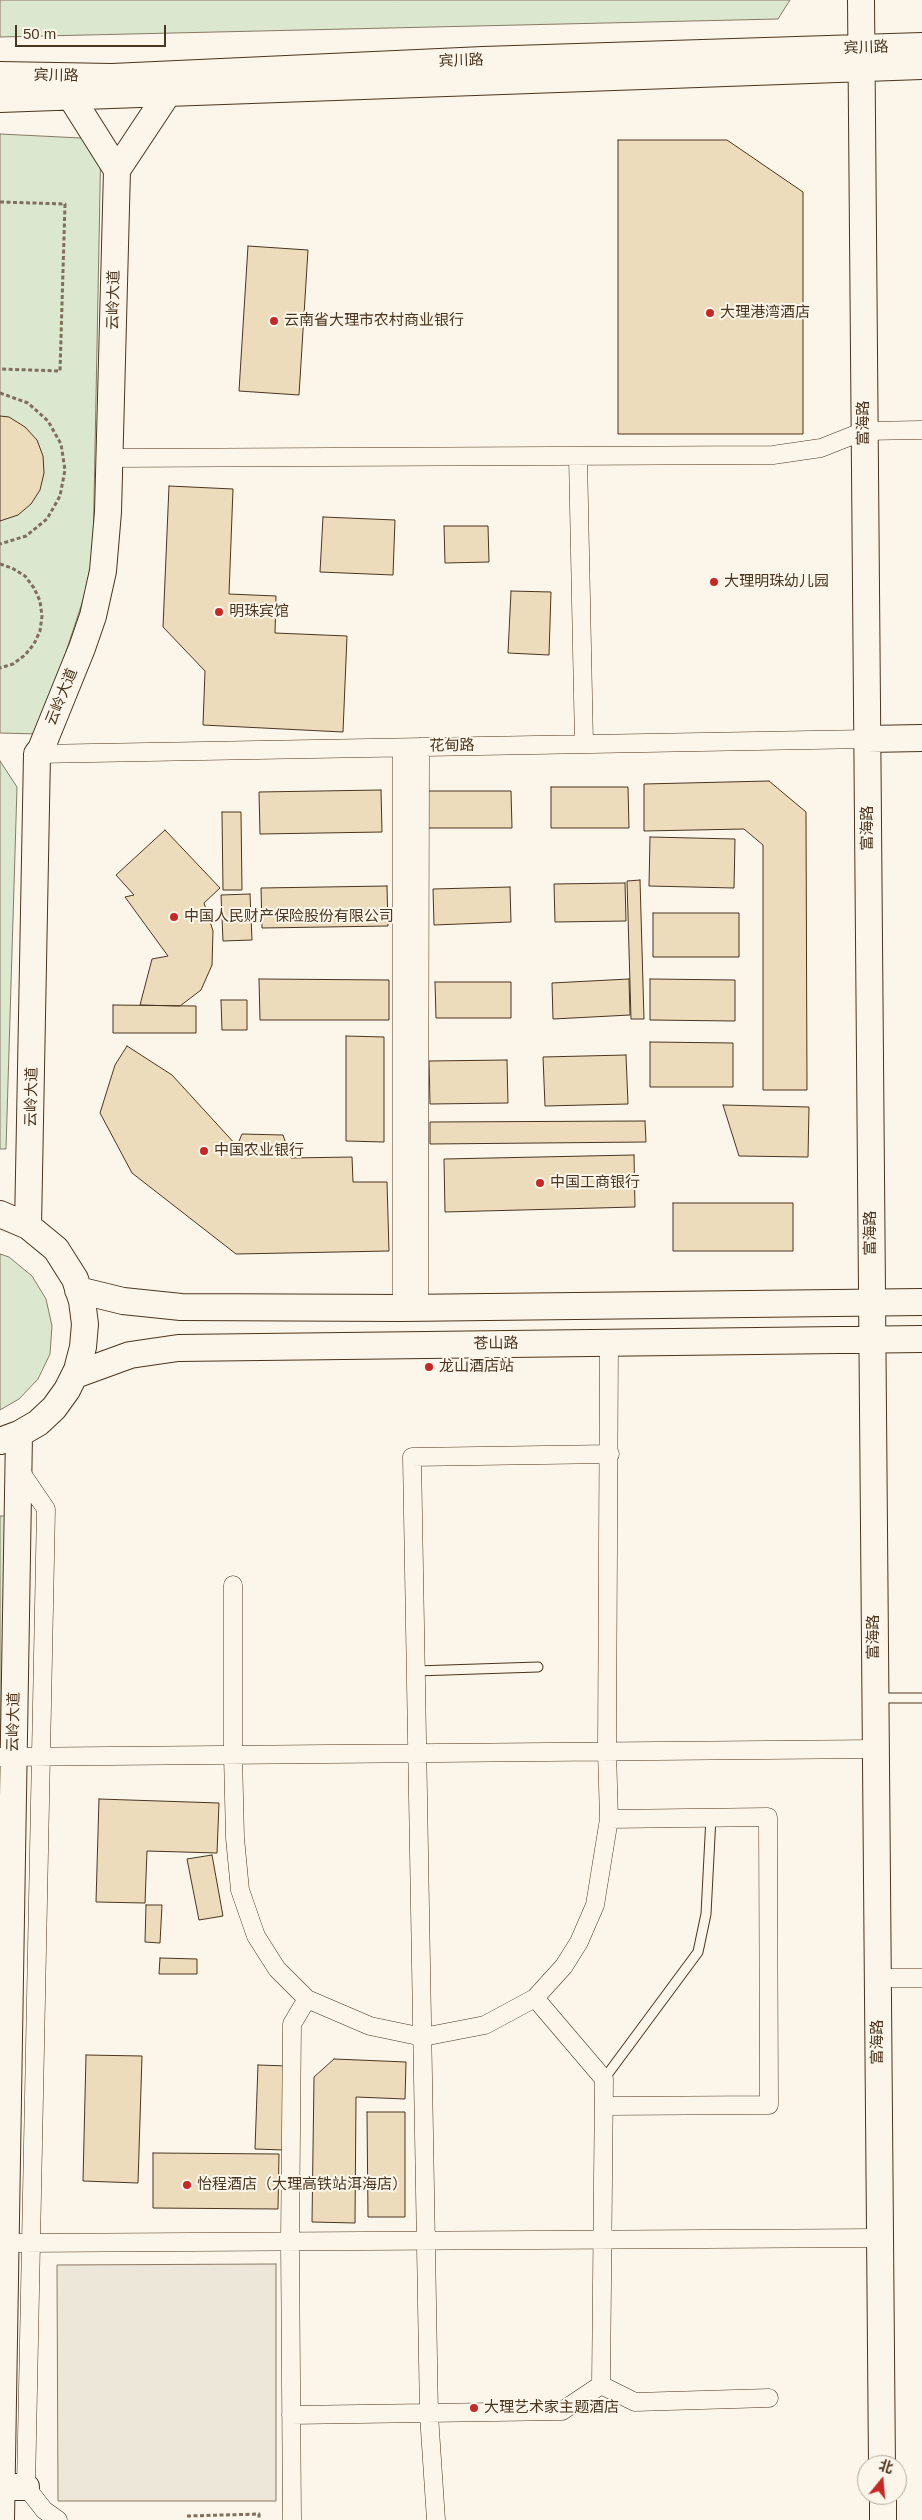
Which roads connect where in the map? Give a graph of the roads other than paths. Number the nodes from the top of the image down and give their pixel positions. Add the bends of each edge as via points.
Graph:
1 (861, 0) edge
2 (922, 46) edge
3 (861, 58) junction
4 (922, 66) edge
5 (0, 75) edge
6 (168, 93) junction
7 (71, 97) junction
8 (0, 99) edge
9 (117, 170) junction
10 (922, 430) edge
11 (864, 431) junction
12 (578, 457) junction
13 (110, 458) junction
14 (922, 738) edge
15 (867, 739) junction
16 (584, 744) junction
17 (420, 747) junction
18 (402, 748) junction
19 (37, 754) junction
20 (0, 1214) edge
21 (28, 1226) junction
22 (78, 1290) junction
23 (872, 1302) junction
24 (922, 1302) edge
25 (411, 1307) junction
26 (922, 1339) edge
27 (872, 1340) junction
28 (609, 1342) junction
29 (74, 1375) junction
30 (9, 1438) edge
31 (610, 1454) junction
32 (18, 1468) junction
33 (233, 1585) dead end
34 (538, 1667) dead end
35 (416, 1671) junction
36 (875, 1698) junction
37 (922, 1698) edge
38 (875, 1749) junction
39 (607, 1751) junction
40 (418, 1753) junction
41 (233, 1755) junction
42 (7, 1757) edge
43 (41, 1757) junction
44 (711, 1817) junction
45 (609, 1819) junction
46 (877, 1978) junction
47 (922, 1978) edge
48 (535, 1998) junction
49 (307, 1999) junction
50 (423, 2037) junction
51 (604, 2079) junction
52 (604, 2106) junction
53 (603, 2238) junction
54 (879, 2238) junction
55 (426, 2239) junction
56 (290, 2241) junction
57 (31, 2243) junction
58 (3, 2244) edge
59 (601, 2386) junction
60 (768, 2398) dead end
61 (291, 2415) junction
62 (429, 2415) junction
63 (882, 2455) edge
64 (9, 2487) edge
65 (883, 2505) edge
66 (1, 2520) edge
67 (58, 2520) edge
68 (292, 2520) edge
69 (436, 2520) edge
70 (883, 2520) edge

1 - 3 street, 富海路
2 - 3 street, 宾川路
3 - 4 street, 宾川路
3 - 5 street, 宾川路 via 484,60 112,77
3 - 6 street, 宾川路
3 - 11 street, 富海路
6 - 7 street, 宾川路
6 - 9 street
7 - 8 street, 宾川路
7 - 9 street
9 - 13 street, 云岭大道
10 - 11 street
11 - 12 street via 821,448 773,455
11 - 15 street, 富海路
12 - 13 street
12 - 16 street
13 - 19 street, 云岭大道 via 106,544 99,592 79,656 42,749
14 - 15 street
15 - 16 street, 花甸路
15 - 23 street, 富海路
16 - 17 street, 花甸路
17 - 18 street, 花甸路
17 - 25 street
18 - 19 street, 花甸路
18 - 25 street
19 - 21 street, 云岭大道
20 - 21 street
21 - 22 street via 56,1249 75,1279
22 - 25 street via 168,1307
22 - 29 street via 85,1324 83,1347
23 - 24 street
23 - 25 street
23 - 27 street, 富海路
26 - 27 street, 苍山路
27 - 28 street, 苍山路
27 - 36 street, 富海路
28 - 29 street, 苍山路 via 178,1348 130,1355
28 - 31 street
29 - 30 street via 54,1408 38,1422
30 - 32 street, 云岭大道
31 - 35 street via 412,1457
31 - 39 street
32 - 42 street, 云岭大道
32 - 43 street via 46,1509
33 - 41 street
34 - 35 lane
35 - 40 street
36 - 37 lane
36 - 38 street, 富海路
38 - 39 street
38 - 46 street, 富海路
39 - 40 street
39 - 45 street
40 - 41 street
40 - 50 street
41 - 43 street
41 - 49 street via 240,1890 256,1936 277,1970
42 - 43 street
42 - 58 street, 云岭大道
43 - 57 street
44 - 45 street
44 - 51 lane via 706,1914 698,1952
44 - 52 street via 768,1817 769,2105
45 - 48 street via 602,1871 587,1924 564,1966
46 - 47 street
46 - 54 street, 富海路
48 - 50 street via 485,2025
48 - 51 street
49 - 50 street via 370,2026
49 - 56 street via 292,2024
50 - 55 street
51 - 52 street
52 - 53 street
53 - 54 street
53 - 55 street
53 - 59 street
54 - 63 street, 富海路
55 - 56 street
55 - 62 street
56 - 57 street
56 - 61 street
57 - 58 street
57 - 64 street
58 - 64 street, 云岭大道
59 - 60 street via 635,2402
59 - 62 street via 562,2412
61 - 62 street
61 - 68 street
62 - 69 street
64 - 66 street, 云岭大道
64 - 67 street
65 - 70 street

